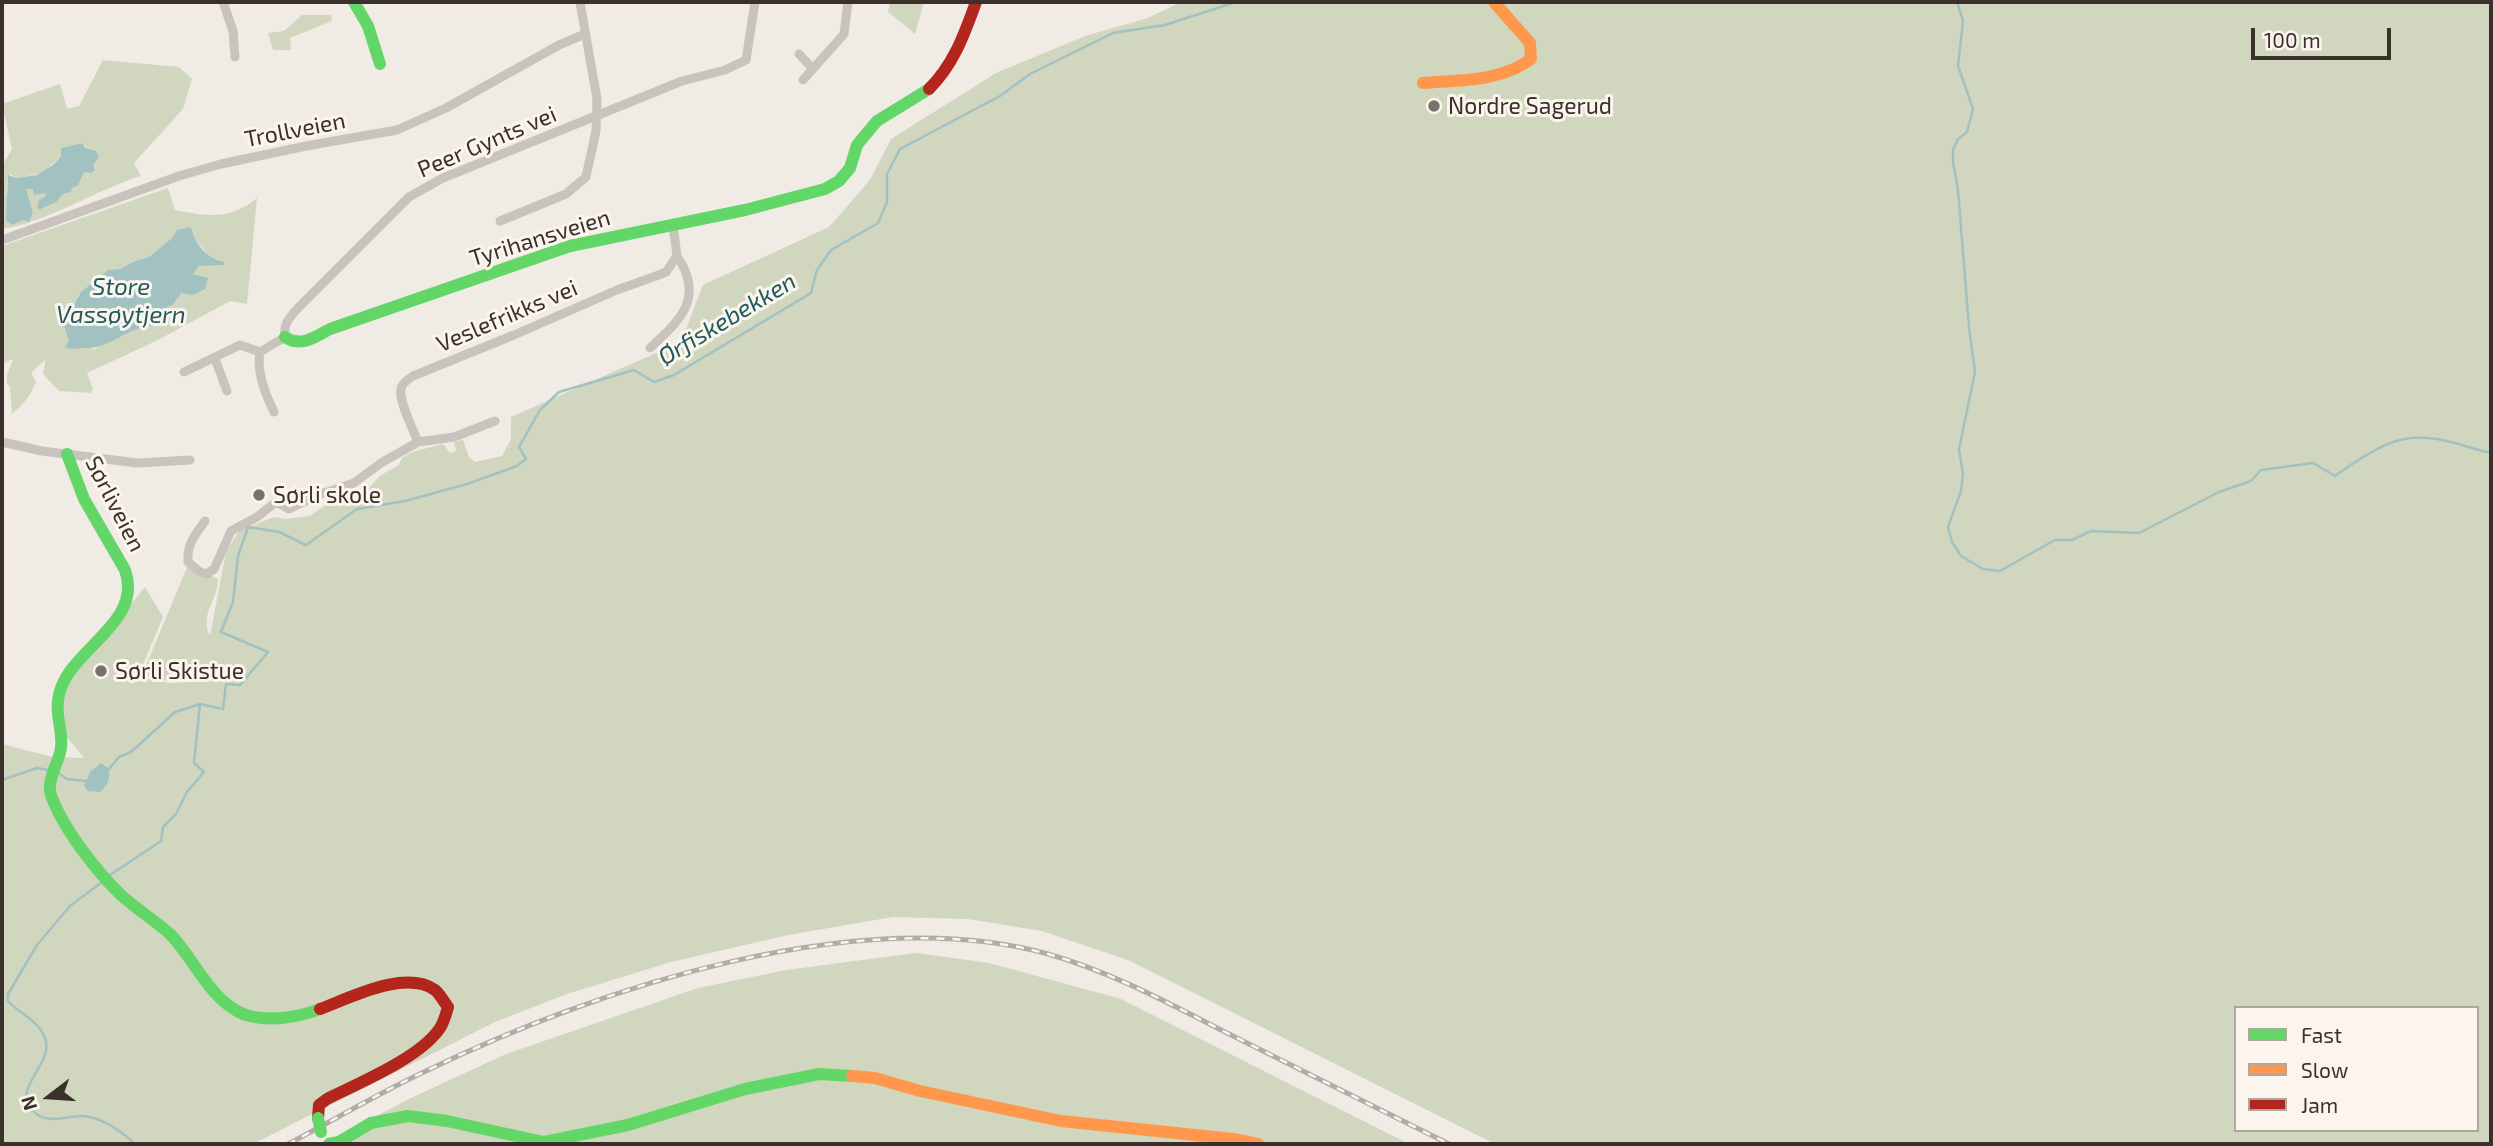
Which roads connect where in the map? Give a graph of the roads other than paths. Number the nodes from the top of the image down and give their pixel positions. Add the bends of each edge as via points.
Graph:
1 (223, 2) edge
2 (354, 2) edge
3 (580, 2) edge
4 (755, 2) edge
5 (848, 2) edge
6 (976, 2) edge
7 (1494, 2) edge
8 (585, 34) junction
9 (799, 54) dead end
10 (235, 57) dead end
11 (380, 64) dead end
12 (813, 69) junction
13 (803, 80) dead end
14 (1423, 83) dead end
15 (597, 117) junction
16 (500, 221) dead end
17 (673, 225) junction
18 (2, 240) edge
19 (677, 256) junction
20 (285, 337) junction
21 (649, 348) dead end
22 (260, 352) junction
23 (215, 359) junction
24 (184, 372) dead end
25 (227, 391) dead end
26 (274, 412) dead end
27 (495, 421) dead end
28 (2, 442) edge
29 (418, 442) junction
30 (68, 454) junction
31 (190, 460) dead end
32 (205, 521) dead end
33 (326, 1140) edge
34 (1258, 1144) edge

1 - 10 street via 233,31
2 - 11 street via 365,18
3 - 8 street
4 - 15 street, Peer Gynts vei via 746,60
5 - 12 street via 844,34
6 - 17 street, Tyrihansveien via 957,53 943,75 910,104 872,126 839,181 816,192
7 - 14 street via 1530,43 1528,62 1480,79
8 - 15 street
8 - 18 street, Trollveien via 397,130 214,166
9 - 12 street
12 - 13 street
15 - 16 street via 586,177 566,194
15 - 20 street, Peer Gynts vei via 413,194 286,321
17 - 19 street
17 - 20 street, Tyrihansveien via 570,246 300,343
19 - 21 street via 685,267 691,294 669,330
19 - 29 street, Veslefrikks vei via 666,272 413,376 401,387
20 - 22 street
22 - 23 street via 240,345
22 - 26 street via 260,372
23 - 24 street
23 - 25 street
27 - 29 street via 454,437
28 - 30 street, Sørliveien
29 - 32 street via 354,484 289,509 276,502 231,531 214,569 207,574 188,562 187,549
30 - 31 street, Sørliveien via 137,463
30 - 33 street, Sørliveien, bridge via 90,510 124,567 128,593 106,632 61,686 56,710 61,745 48,791 54,805 108,881 172,936 239,1013 296,1017 394,983 412,982 431,985 448,1007 438,1032 404,1058 319,1105 318,1118
33 - 34 street via 339,1142 371,1123 408,1116 544,1142 628,1125 746,1089 819,1074 875,1078 1061,1121

